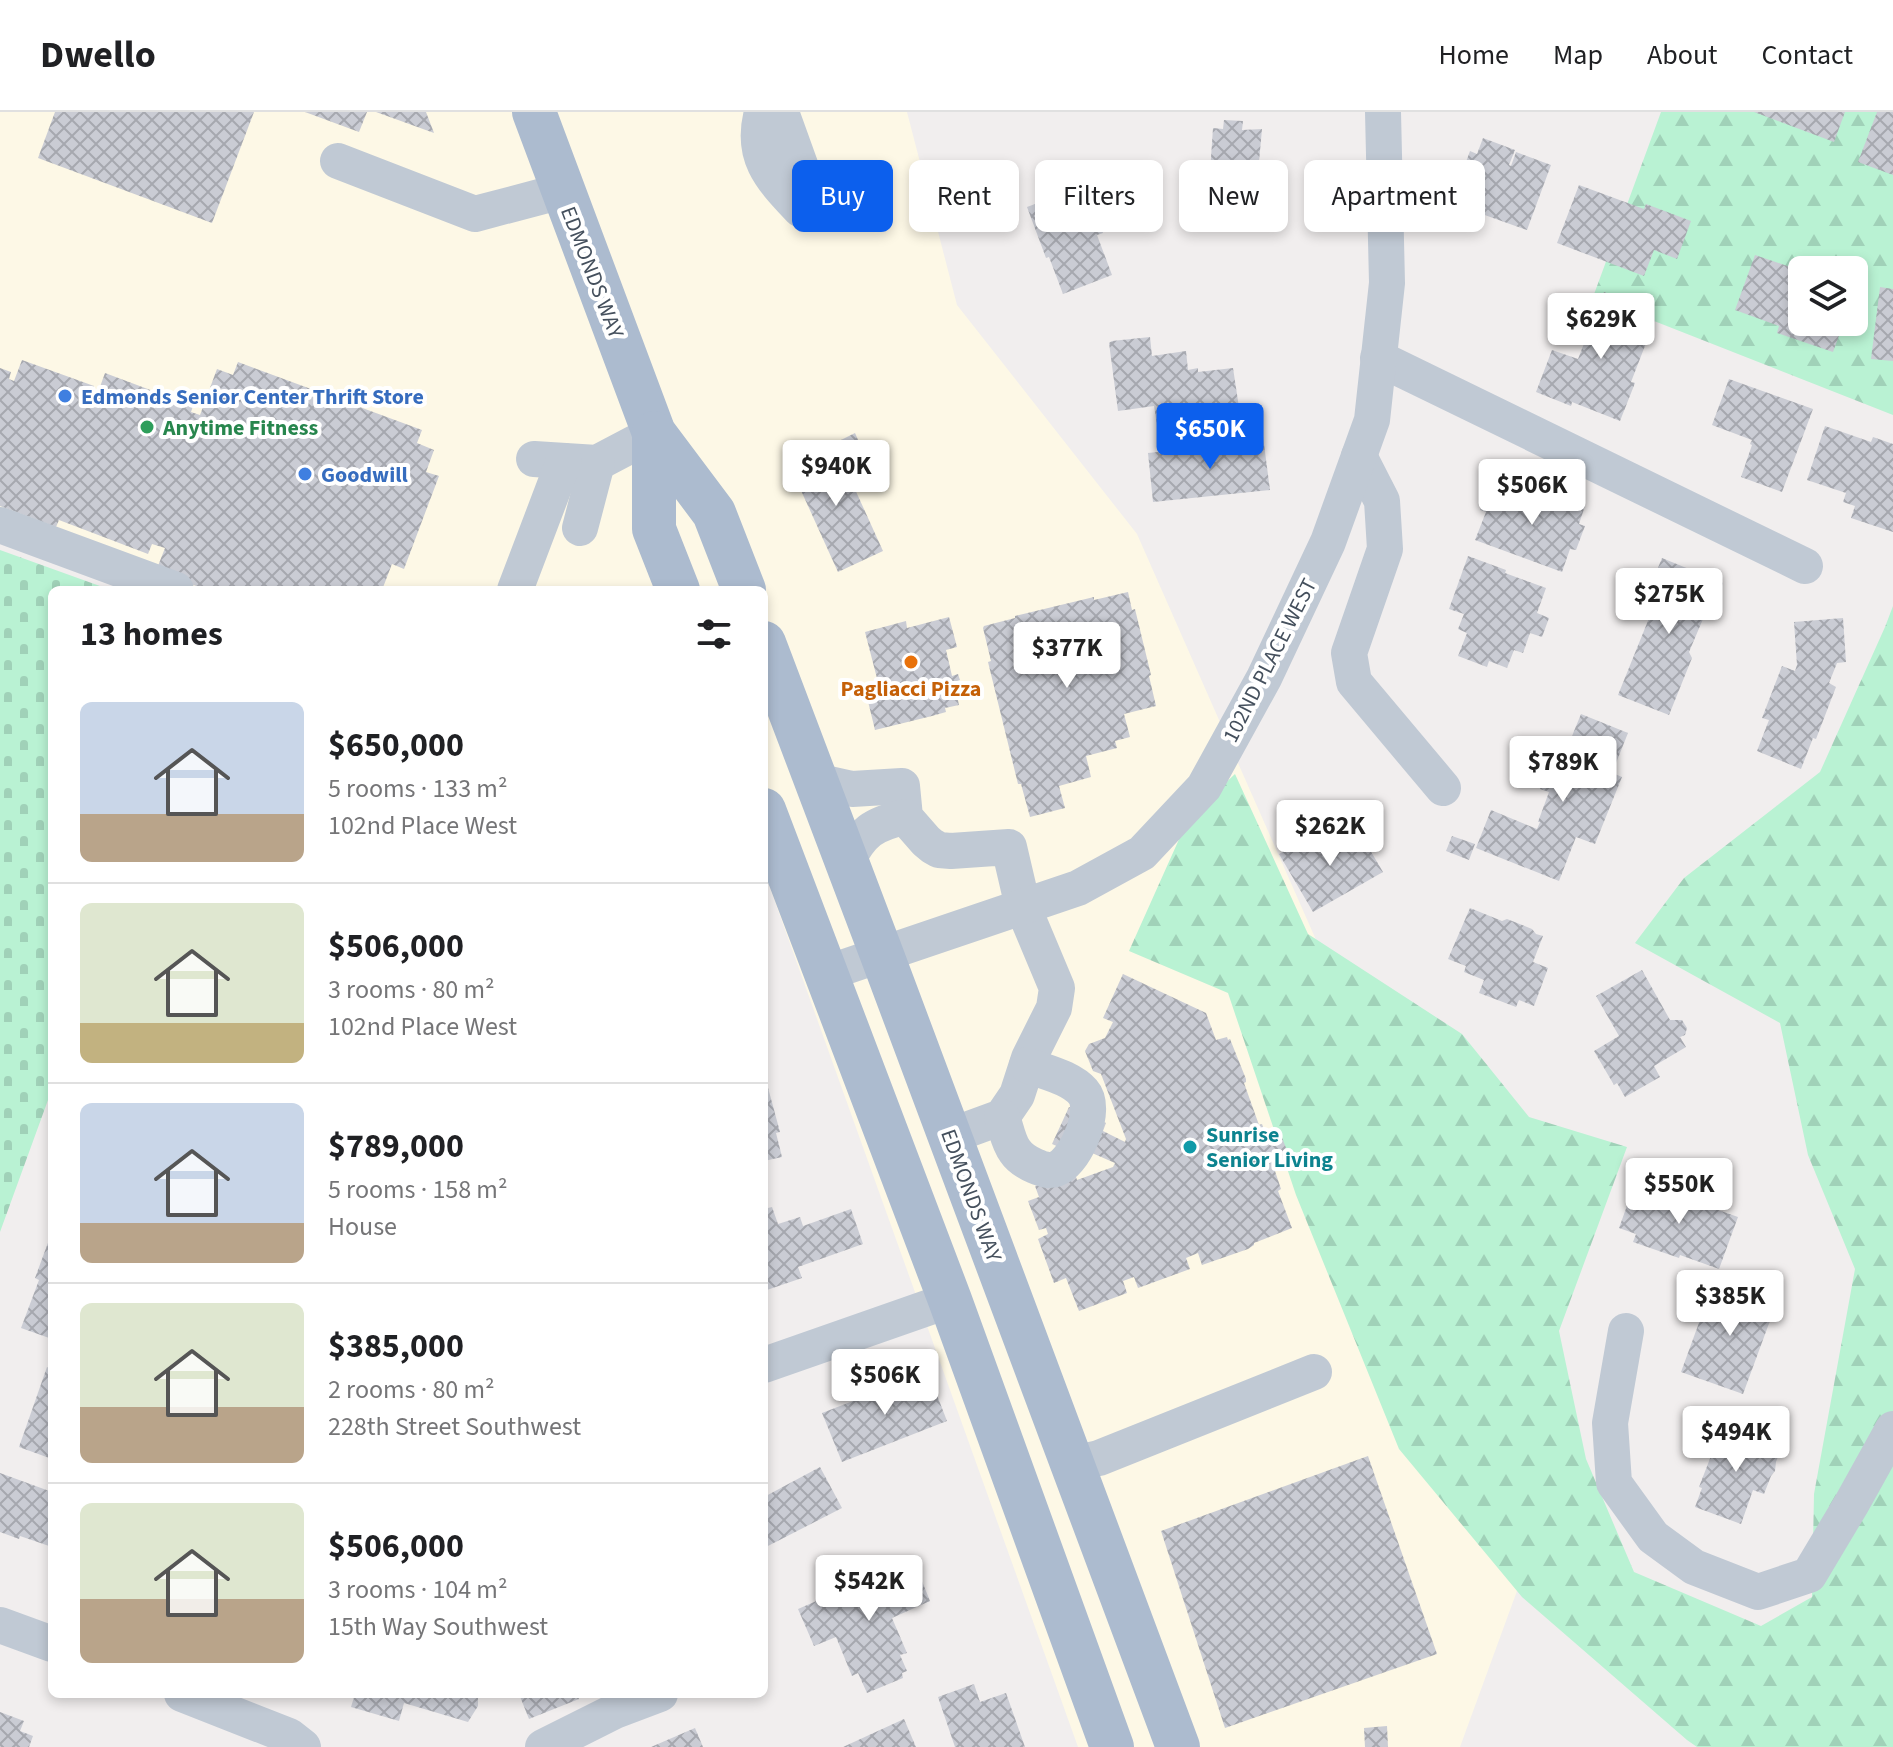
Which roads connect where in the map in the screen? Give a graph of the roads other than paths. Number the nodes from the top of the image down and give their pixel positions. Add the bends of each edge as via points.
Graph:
1 (534, 112) edge
2 (762, 112) edge
3 (781, 112) edge
4 (1383, 112) edge
5 (338, 161) dead end
6 (562, 191) junction
7 (1378, 358) junction
8 (654, 433) junction
9 (1359, 456) junction
10 (565, 461) junction
11 (0, 525) edge
12 (580, 528) dead end
13 (1805, 566) dead end
14 (165, 586) edge
15 (517, 586) edge
16 (676, 586) edge
17 (742, 586) edge
18 (768, 654) edge
19 (816, 781) junction
20 (1443, 788) dead end
21 (903, 801) junction
22 (768, 820) edge
23 (847, 861) junction
24 (1023, 907) junction
25 (882, 955) junction
26 (827, 973) junction
27 (1027, 1065) junction
28 (1002, 1117) junction
29 (950, 1136) junction
30 (950, 1300) junction
31 (1626, 1331) dead end
32 (768, 1364) edge
33 (1314, 1372) dead end
34 (1893, 1429) edge
35 (1072, 1464) junction
36 (0, 1625) edge
37 (48, 1643) edge
38 (192, 1698) edge
39 (649, 1698) edge
40 (303, 1747) edge
41 (543, 1747) edge
42 (1112, 1747) edge
43 (1178, 1747) edge

1 - 6 main road, EDMONDS WAY
2 - 3 street via 761,158 773,181 800,209 806,192 803,173
4 - 7 street, 102ND PLACE WEST via 1387,283
5 - 6 street via 475,214
6 - 8 main road, EDMONDS WAY
7 - 9 street, 102ND PLACE WEST via 1372,420
7 - 13 street
8 - 10 street
8 - 16 main road, EDMONDS WAY via 654,529
8 - 17 main road, EDMONDS WAY via 714,513
9 - 20 street via 1382,501 1385,549 1349,653 1354,682
9 - 24 street, 102ND PLACE WEST via 1328,542 1264,678 1204,787 1142,853 1078,888
10 - 12 street
10 - 15 street
11 - 14 street
18 - 19 main road, EDMONDS WAY
19 - 21 street
19 - 23 main road, EDMONDS WAY
21 - 23 street via 865,832
21 - 24 street via 926,841 939,850 1009,847
22 - 26 main road
23 - 25 main road, EDMONDS WAY
24 - 25 street, 102ND PLACE WEST
24 - 27 street via 1057,988 1054,1008
25 - 26 street, 102ND PLACE WEST
25 - 29 main road, EDMONDS WAY
26 - 30 main road
27 - 28 street
27 - 28 street via 1084,1092 1089,1106 1086,1125 1075,1149 1056,1169 1043,1170 1015,1151
28 - 29 street
29 - 35 main road, EDMONDS WAY
30 - 32 street
30 - 42 main road
31 - 34 street via 1610,1423 1614,1483 1653,1537 1694,1567 1758,1592 1809,1575
33 - 35 street
35 - 43 main road, EDMONDS WAY
36 - 37 street
38 - 40 street via 289,1736
39 - 41 street

